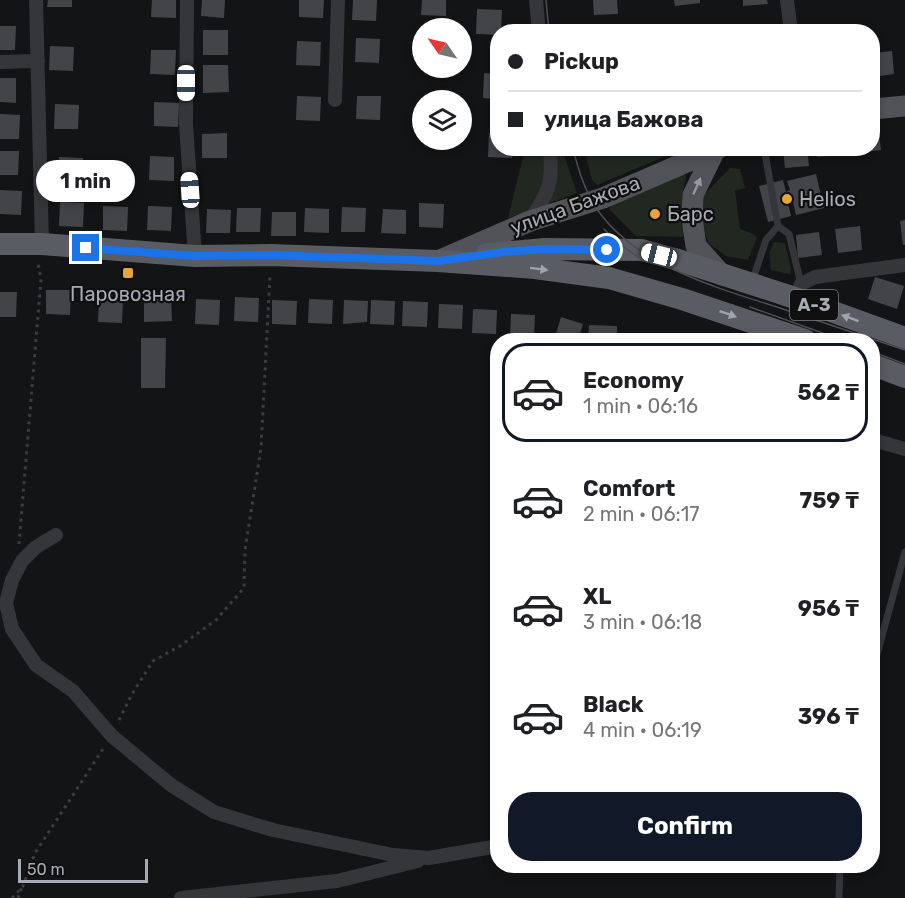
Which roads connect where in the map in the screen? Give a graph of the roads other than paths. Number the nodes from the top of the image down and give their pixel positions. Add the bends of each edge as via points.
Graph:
1 (36, 0) edge
2 (187, 0) edge
3 (338, 0) edge
4 (536, 0) edge
5 (787, 0) edge
6 (538, 24) edge
7 (790, 24) edge
8 (38, 61) junction
9 (0, 62) edge
10 (335, 100) dead end
11 (905, 106) edge
12 (880, 108) edge
13 (551, 156) edge
14 (700, 156) edge
15 (712, 156) edge
16 (765, 156) edge
17 (530, 220) junction
18 (778, 226) junction
19 (0, 244) edge
20 (38, 244) junction
21 (195, 256) junction
22 (438, 261) junction
23 (905, 265) edge
24 (722, 275) junction
25 (752, 284) junction
26 (798, 291) junction
27 (784, 333) edge
28 (905, 338) edge
29 (880, 367) edge
30 (905, 376) edge
31 (880, 442) edge
32 (905, 449) edge
33 (56, 535) dead end
34 (905, 552) edge
35 (880, 643) edge
36 (490, 847) edge
37 (429, 858) junction
38 (840, 873) edge
39 (181, 898) edge
40 (838, 898) edge

1 - 8 street
2 - 21 street via 186,124
3 - 10 street
4 - 6 street
5 - 7 street
8 - 9 street
8 - 20 street
11 - 12 main road
13 - 17 street via 552,175 544,199
14 - 17 main road, улица Бажова via 603,198
24 -> 15 main road via 696,246 692,218 693,195
16 - 18 lane
17 - 22 main road, улица Бажова
18 - 25 lane via 766,240
18 - 26 lane via 789,234
19 - 20 highway, улица Бажова
20 - 21 highway, улица Бажова
21 - 22 highway, улица Бажова
22 - 24 highway via 545,249 642,250
22 -> 27 highway via 609,278
23 - 26 street via 814,278
24 - 25 highway, А-3
25 - 26 highway, А-3
28 -> 26 highway, А-3
29 - 30 highway
31 - 32 street
33 - 37 street via 22,561 12,580 6,603 12,629 36,665 73,691 112,736 171,785 214,812 273,830 393,855
34 - 35 lane
36 - 37 street
37 - 39 street via 337,881
38 - 40 lane

